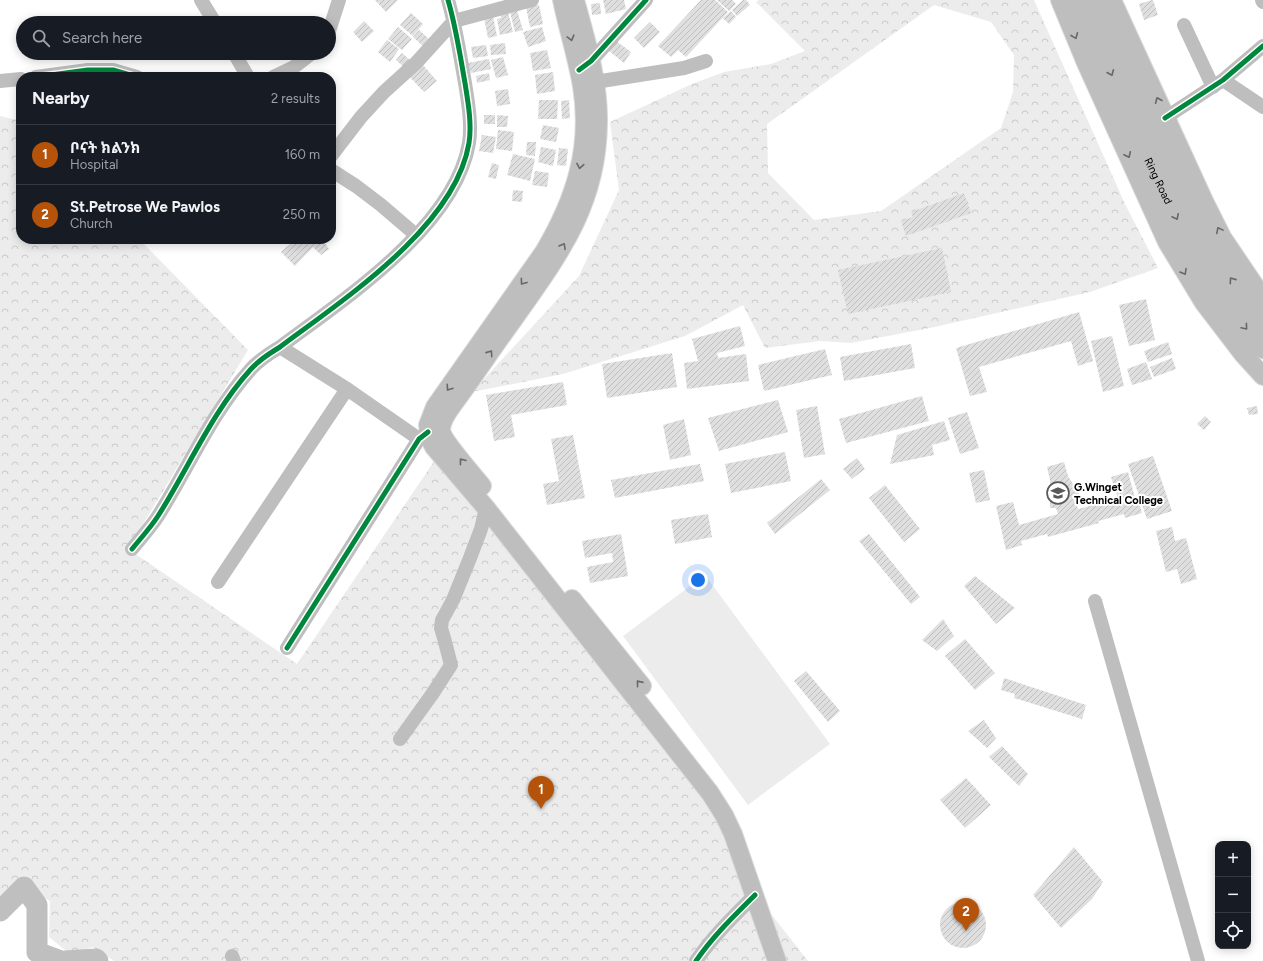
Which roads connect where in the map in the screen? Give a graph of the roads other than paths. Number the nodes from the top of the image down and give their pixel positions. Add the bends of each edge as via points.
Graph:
1 (201, 0) edge
2 (339, 0) edge
3 (448, 0) edge
4 (532, 0) edge
5 (562, 0) edge
6 (575, 0) edge
7 (1060, 0) edge
8 (1076, 0) edge
9 (1095, 0) edge
10 (1112, 0) edge
11 (642, 1) edge
12 (211, 16) edge
13 (334, 16) edge
14 (454, 21) junction
15 (1184, 25) dead end
16 (1263, 46) edge
17 (238, 60) edge
18 (303, 60) edge
19 (706, 61) dead end
20 (585, 66) junction
21 (73, 72) edge
22 (120, 72) edge
23 (245, 72) edge
24 (284, 72) edge
25 (16, 79) edge
26 (0, 81) edge
27 (595, 82) junction
28 (1218, 84) junction
29 (1263, 107) edge
30 (1165, 118) junction
31 (336, 150) edge
32 (336, 174) edge
33 (416, 235) junction
34 (1263, 298) edge
35 (1263, 323) edge
36 (280, 347) junction
37 (1263, 348) edge
38 (1263, 376) edge
39 (347, 389) junction
40 (424, 436) junction
41 (486, 508) junction
42 (132, 549) dead end
43 (218, 582) dead end
44 (1095, 601) dead end
45 (287, 648) dead end
46 (400, 739) dead end
47 (755, 895) junction
48 (772, 928) junction
49 (696, 961) edge
50 (778, 961) edge
51 (788, 961) edge
52 (1198, 961) edge

1 - 12 street
2 - 13 street
3 - 14 street
4 - 14 street
5 -> 20 main road
6 - 20 main road
7 -> 38 main road via 1167,242 1204,303 1242,354
8 -> 37 highway, Ring Road via 1087,18 1137,136 1196,259 1231,310
35 -> 9 highway, Ring Road via 1217,258 1188,204
30 -> 10 main road
11 - 20 street
14 - 31 street via 361,117
14 - 33 street via 467,98 469,141 463,167 455,185
15 - 28 street
16 - 28 street
17 - 23 street
18 - 24 street
19 - 27 street via 684,68
20 - 27 main road
20 -> 40 main road via 584,138 578,176 565,214 544,252 435,407
21 - 22 street via 113,70
25 - 26 street
48 -> 27 main road via 745,834 727,798 685,740 448,444 441,431 444,417 554,261 578,217 588,190 596,153 598,123
28 - 29 street
28 - 30 street
34 -> 30 main road via 1222,237
32 - 33 street via 381,205
33 - 36 street via 372,277
36 - 39 street
36 - 42 street via 251,368 236,388 213,420 158,516
39 - 40 street
39 - 43 street
40 - 41 main road via 430,439
40 - 45 street
41 - 46 street via 470,558 440,628 451,665
41 - 47 main road via 710,793 733,834
44 - 52 street
47 - 48 main road
47 - 49 street via 722,928
48 - 50 main road
48 - 51 main road

